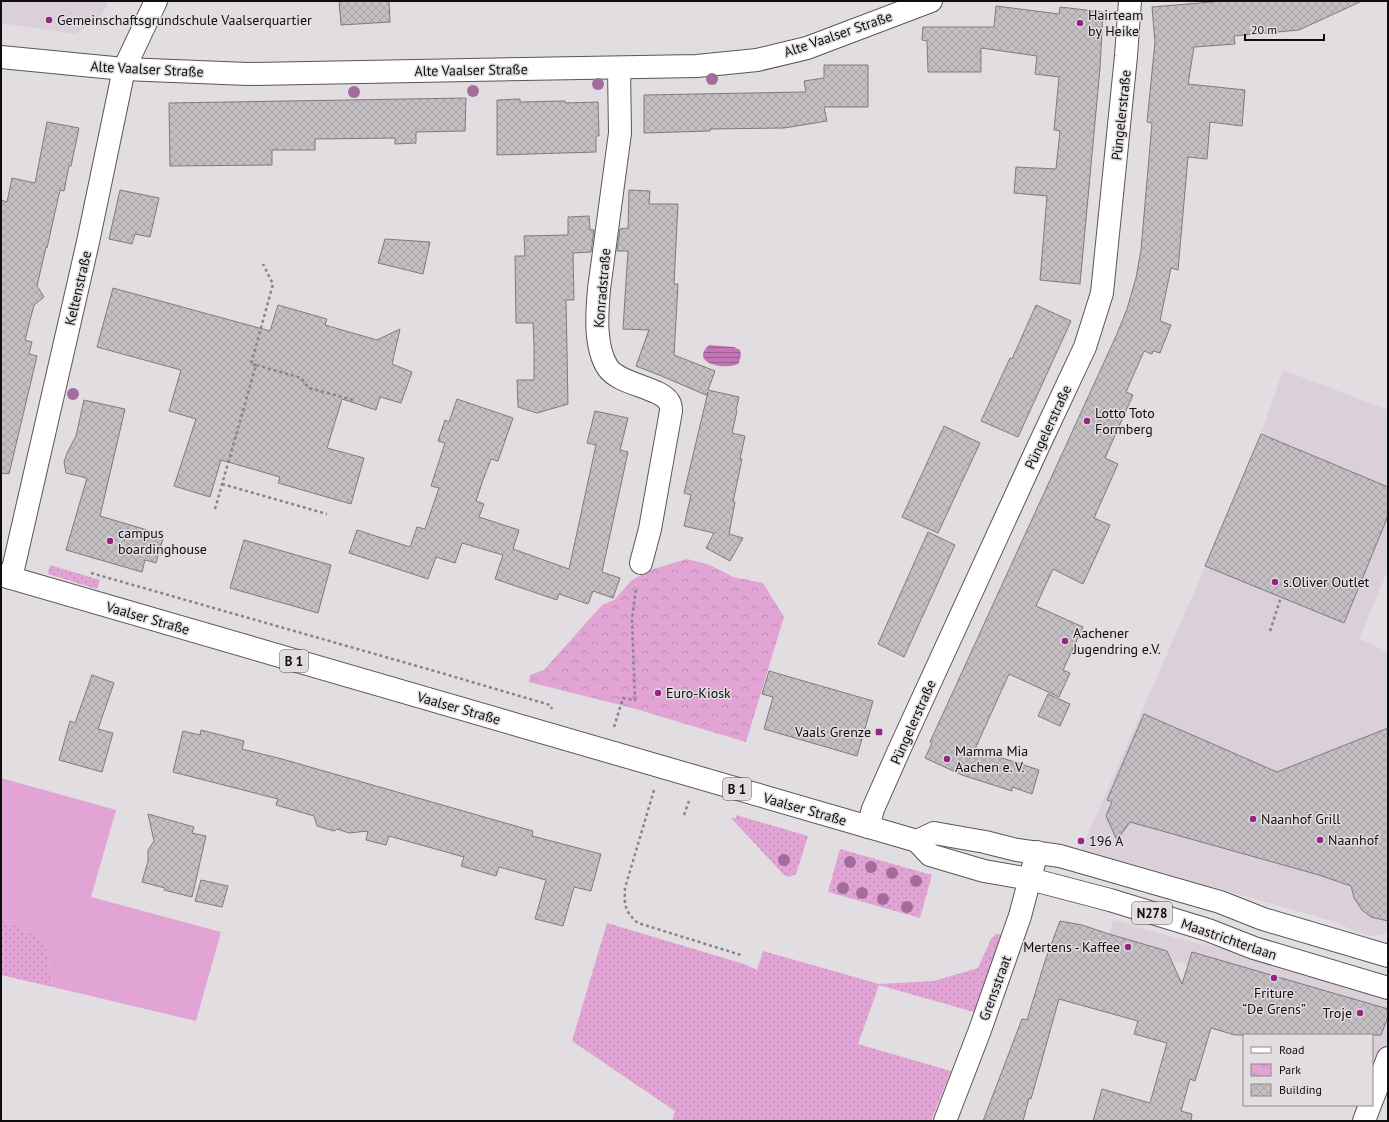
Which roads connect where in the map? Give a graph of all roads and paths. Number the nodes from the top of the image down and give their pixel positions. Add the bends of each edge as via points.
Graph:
1 (156, 1) edge
2 (931, 1) edge
3 (1130, 1) edge
4 (1, 57) edge
5 (619, 68) junction
6 (124, 69) junction
7 (263, 264) dead end
8 (256, 365) junction
9 (352, 400) dead end
10 (222, 484) junction
11 (215, 508) dead end
12 (327, 514) dead end
13 (641, 563) joint
14 (6, 577) edge
15 (1281, 597) dead end
16 (1270, 631) dead end
17 (606, 751) junction
18 (661, 767) junction
19 (868, 827) junction
20 (917, 841) junction
21 (1037, 852) junction
22 (1039, 881) junction
23 (741, 955) dead end
24 (1388, 956) edge
25 (1388, 988) edge
26 (1388, 1058) edge
27 (1373, 1097) edge
28 (1370, 1106) edge
29 (945, 1121) edge
30 (1364, 1121) edge

1 - 6 street, Keltenstraße
2 - 5 street, Alte Vaalser Straße via 807,48 757,60 697,66
3 - 19 street, Püngelerstraße via 1102,293 1085,347 873,809
4 - 6 street, Alte Vaalser Straße
5 - 6 street, Alte Vaalser Straße via 248,74
5 - 13 street, Konradstraße via 620,134 599,289 599,343 604,360 612,373 661,396 670,404 671,411 650,529
6 - 14 street, Keltenstraße via 88,242
7 - 8 path via 273,284 251,364
8 - 9 path via 301,378 309,388
8 - 10 path
10 - 11 path
10 - 12 path
13 - 17 path via 632,620 635,700 623,698
14 - 17 street, Vaalser Straße / B 1
15 - 16 path
17 - 18 street, Vaalser Straße / B 1
18 - 19 street, Vaalser Straße / B 1
18 - 23 path via 625,888 624,902 629,916 638,923
19 - 20 street, Vaalser Straße / B 1
20 - 21 street via 934,833
20 - 22 street, Vaalser Straße / B 1 via 930,855 984,870
21 - 22 street, Grensstraat
21 - 24 street, N278 via 1068,858 1220,902 1263,919
22 - 25 street, Maastrichterlaan / N278 via 1117,902 1208,930 1254,948
22 - 29 street, Grensstraat via 1020,916
26 - 27 street
28 - 30 street

